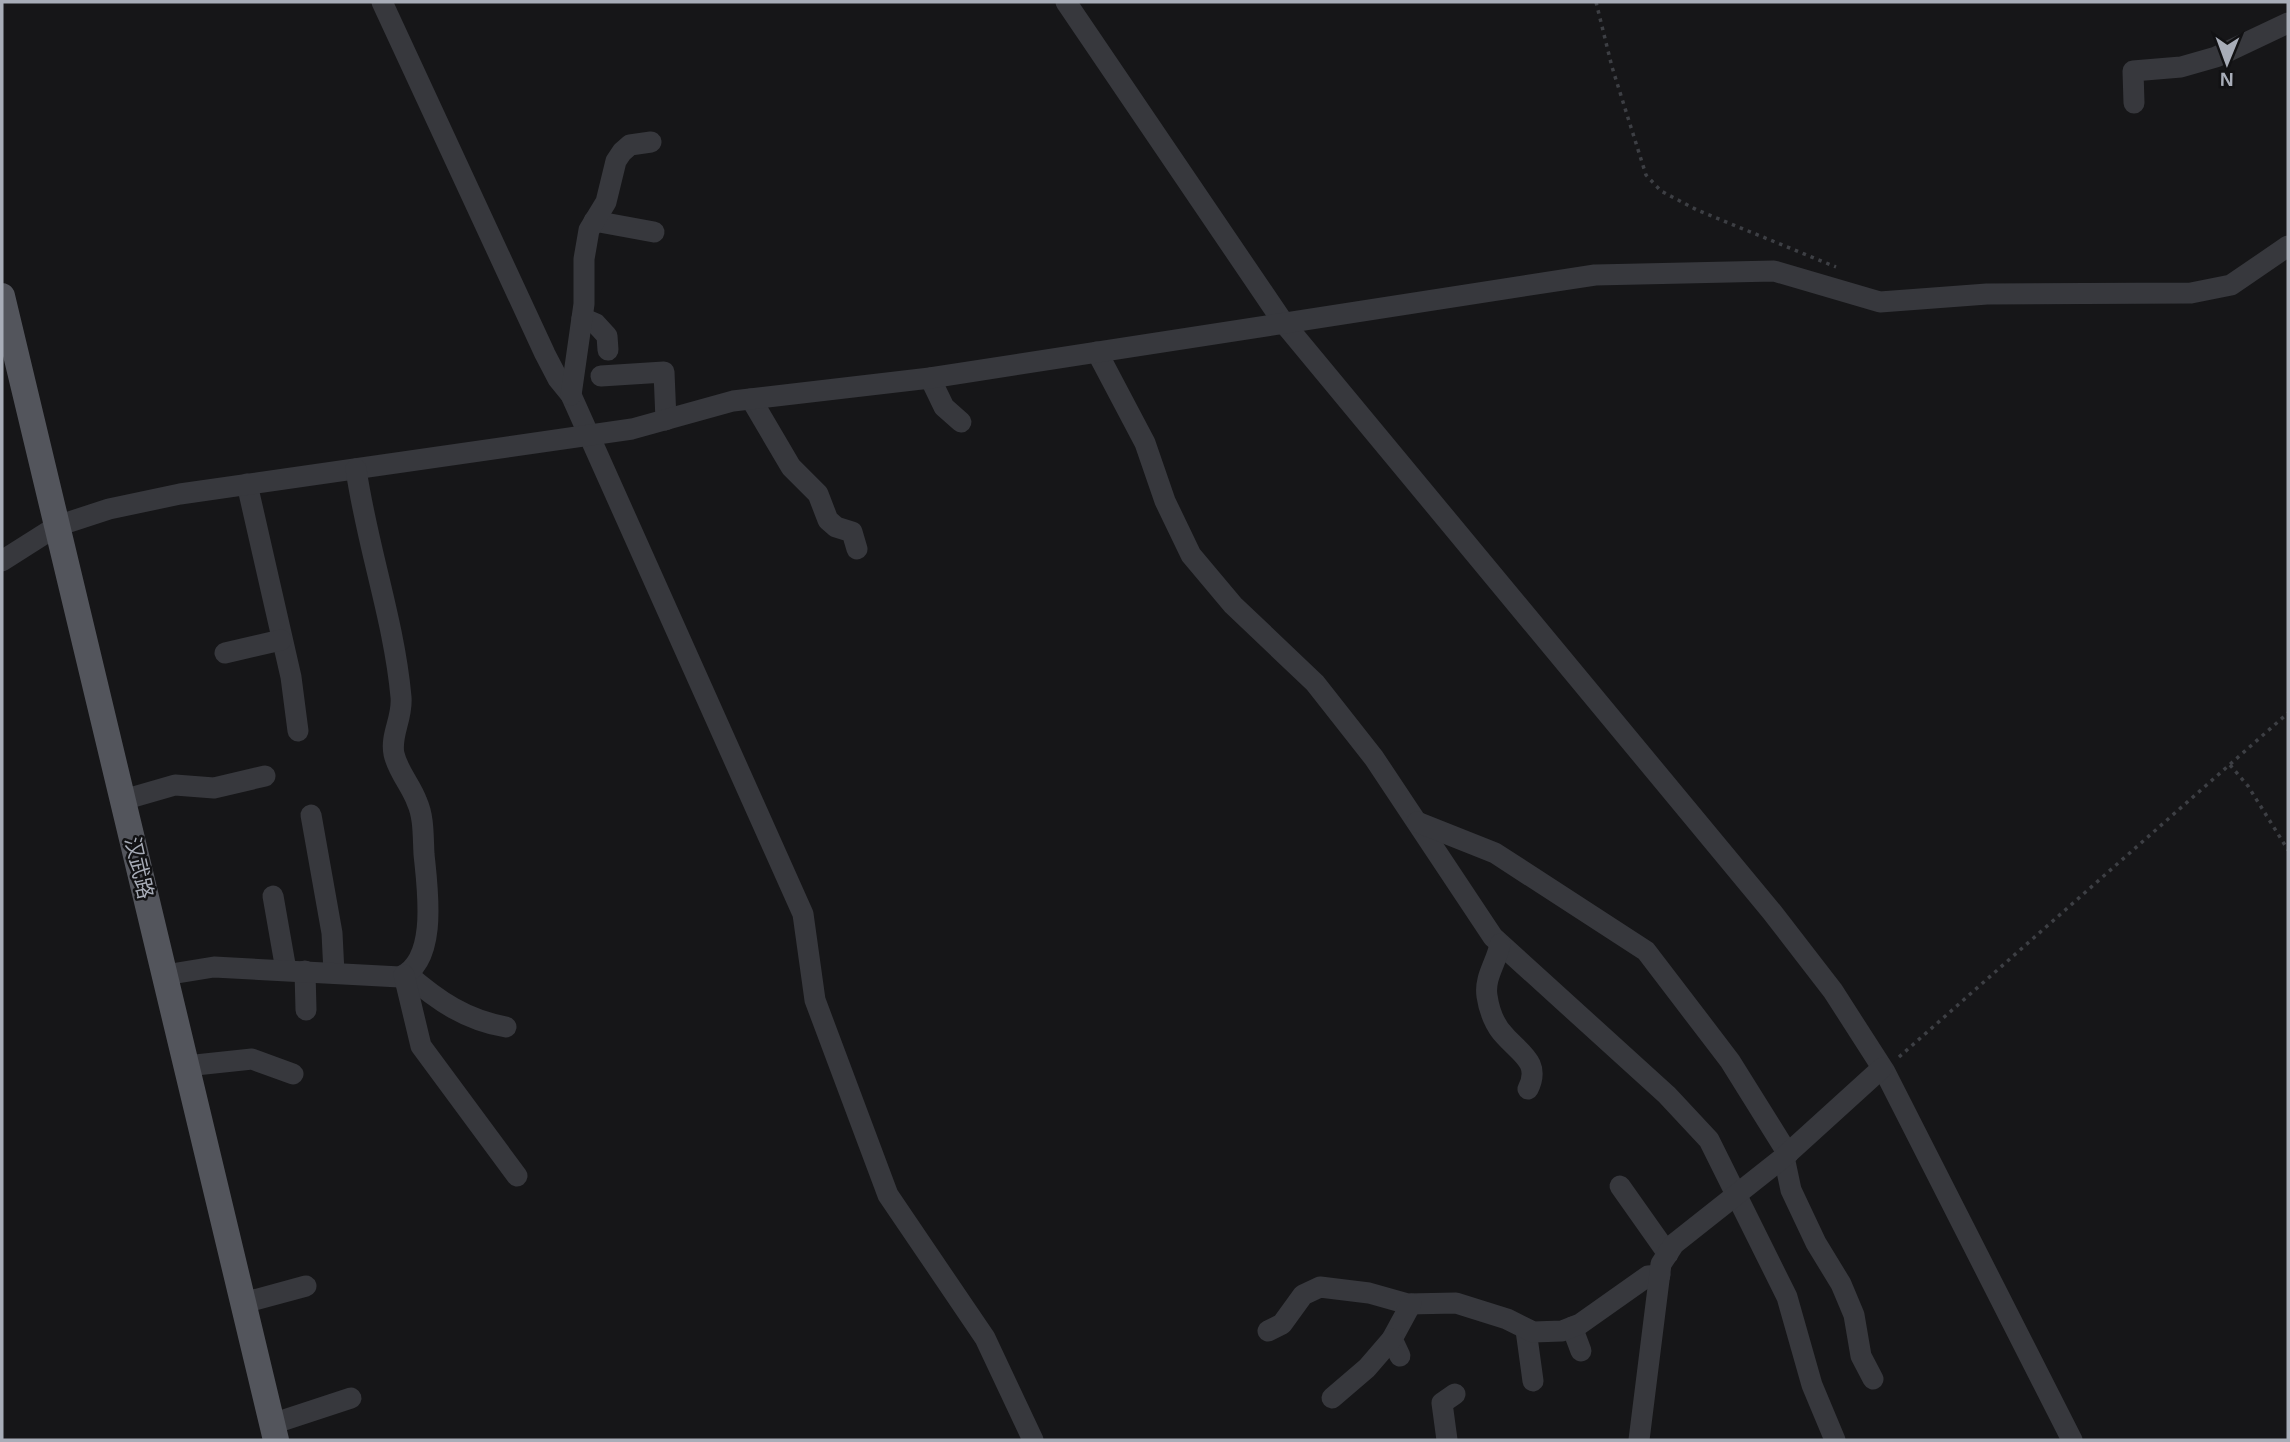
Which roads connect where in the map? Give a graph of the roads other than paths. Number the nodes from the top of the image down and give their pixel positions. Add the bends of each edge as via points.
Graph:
1 (382, 2) edge
2 (1066, 2) edge
3 (2288, 23) edge
4 (2134, 103) dead end
5 (651, 142) dead end
6 (594, 221) junction
7 (654, 232) dead end
8 (2288, 246) edge
9 (2, 296) edge
10 (582, 318) junction
11 (1283, 322) junction
12 (607, 350) dead end
13 (1097, 352) junction
14 (601, 376) dead end
15 (930, 378) junction
16 (571, 395) junction
17 (751, 399) junction
18 (666, 420) junction
19 (961, 422) dead end
20 (586, 435) junction
21 (356, 469) junction
22 (247, 484) junction
23 (57, 526) junction
24 (857, 549) dead end
25 (2, 561) edge
26 (281, 640) junction
27 (225, 653) dead end
28 (298, 731) dead end
29 (265, 776) dead end
30 (123, 800) junction
31 (311, 815) dead end
32 (1417, 822) junction
33 (273, 896) dead end
34 (1500, 944) junction
35 (295, 971) junction
36 (334, 973) junction
37 (406, 974) junction
38 (165, 975) junction
39 (306, 1010) dead end
40 (506, 1027) dead end
41 (186, 1066) junction
42 (1882, 1068) junction
43 (293, 1074) dead end
44 (1528, 1089) dead end
45 (1786, 1156) junction
46 (517, 1176) dead end
47 (1620, 1186) dead end
48 (1737, 1193) junction
49 (1668, 1254) junction
50 (1660, 1275) junction
51 (306, 1286) dead end
52 (243, 1303) junction
53 (1410, 1304) junction
54 (1572, 1327) junction
55 (1526, 1330) junction
56 (1269, 1331) dead end
57 (1581, 1351) dead end
58 (1873, 1379) dead end
59 (1532, 1381) dead end
60 (1455, 1394) dead end
61 (351, 1398) dead end
62 (1332, 1398) dead end
63 (274, 1432) edge
64 (1033, 1440) edge
65 (1447, 1440) edge
66 (1639, 1440) edge
67 (1648, 1440) edge
68 (1835, 1440) edge
69 (2072, 1440) edge

1 - 16 street via 545,354
2 - 11 street
3 - 4 street via 2216,57 2181,67 2133,71
5 - 6 street via 630,145 615,161 606,202
6 - 7 street
6 - 10 street via 586,240
8 - 11 street via 2231,285 2191,293 1987,294 1880,302 1774,271 1649,272 1595,275
9 - 23 main road, 汉武路
10 - 12 street via 607,336
10 - 16 street
11 - 13 street
11 - 42 street via 1772,912 1833,991
13 - 15 street
13 - 32 street via 1145,443 1165,501 1191,555 1233,605 1315,683
14 - 18 street via 664,372
15 - 17 street
15 - 19 street via 944,407
16 - 20 street
17 - 18 street
17 - 24 street via 791,467 818,494 828,520 852,532
18 - 20 street
20 - 21 street
20 - 64 street via 803,914 816,1000 888,1195 985,1338
21 - 22 street
21 - 37 street via 401,698 394,754 421,813 429,930
22 - 23 street via 109,509
22 - 26 street
23 - 25 street
23 - 30 main road, 汉武路
26 - 27 street
26 - 28 street
29 - 30 street via 214,788 174,785
30 - 38 main road, 汉武路
31 - 36 street via 332,933
32 - 34 street
32 - 45 street via 1495,853 1646,951 1730,1061
33 - 35 street
34 - 44 street via 1486,982 1487,997 1504,1035 1530,1060 1533,1078
34 - 48 street via 1667,1095 1709,1140
35 - 36 street
35 - 38 street via 214,967
35 - 39 street
36 - 37 street
37 - 40 street via 469,1018
37 - 46 street via 421,1046
38 - 41 main road, 汉武路
41 - 43 street via 253,1059
41 - 52 main road, 汉武路
42 - 45 street
42 - 69 street
45 - 48 street
45 - 58 street via 1791,1191 1842,1284 1854,1315 1861,1356
47 - 49 street
48 - 49 street via 1674,1244
48 - 68 street via 1787,1297 1812,1385
49 - 50 street
50 - 54 street via 1648,1276
50 - 66 street
51 - 52 street
52 - 63 main road, 汉武路
53 - 55 street via 1444,1301 1467,1305
53 - 56 street via 1320,1287 1303,1295 1282,1324
53 - 62 street via 1396,1348
54 - 55 street via 1543,1333
54 - 57 street
55 - 59 street
60 - 65 street via 1442,1403
61 - 63 street
66 - 67 street

